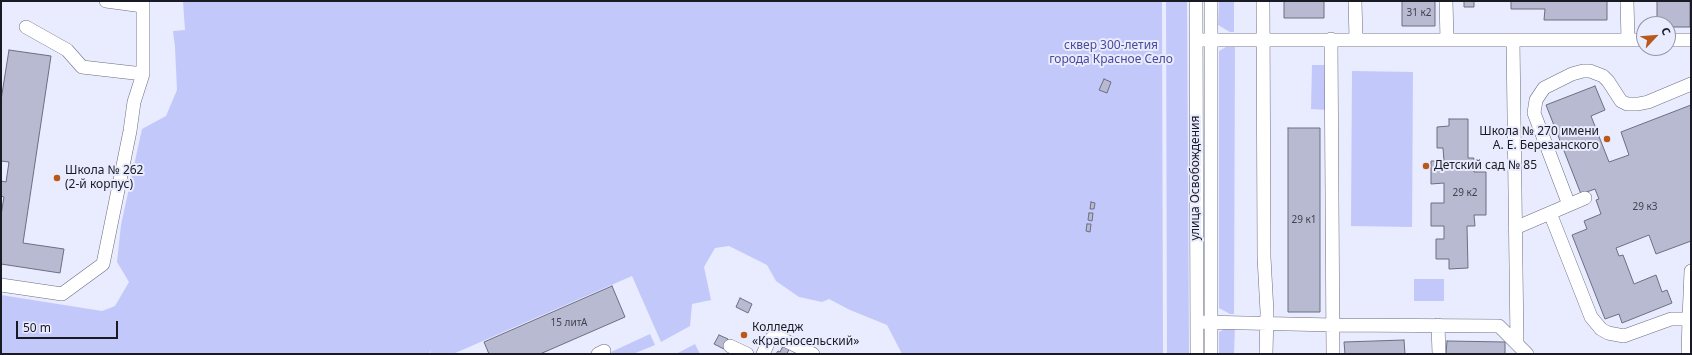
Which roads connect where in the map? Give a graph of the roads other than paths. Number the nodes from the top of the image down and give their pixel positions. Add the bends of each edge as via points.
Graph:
1 (106, 1) edge
2 (1196, 1) edge
3 (1211, 1) edge
4 (1263, 1) edge
5 (1355, 1) edge
6 (1446, 1) edge
7 (1627, 1) edge
8 (143, 4) edge
9 (26, 27) dead end
10 (1211, 39) junction
11 (1263, 39) junction
12 (1331, 39) junction
13 (1356, 39) junction
14 (1196, 40) junction
15 (1447, 40) junction
16 (1513, 40) junction
17 (1628, 40) junction
18 (1636, 40) edge
19 (1676, 40) edge
20 (1691, 40) edge
21 (143, 74) junction
22 (1691, 84) edge
23 (1585, 198) dead end
24 (1570, 205) junction
25 (1550, 213) junction
26 (1515, 228) junction
27 (1691, 271) edge
28 (1, 285) edge
29 (1690, 318) edge
30 (1196, 322) junction
31 (1211, 322) junction
32 (1266, 323) junction
33 (1333, 325) junction
34 (1438, 325) junction
35 (1517, 343) junction
36 (730, 346) dead end
37 (747, 354) edge
38 (762, 354) edge
39 (813, 354) edge
40 (1197, 354) edge
41 (1211, 354) edge
42 (1266, 354) edge
43 (1333, 354) edge
44 (1439, 354) edge
45 (1527, 354) edge
46 (1688, 354) edge

1 - 8 street
2 - 14 street, улица Освобождения
3 - 10 street, улица Освобождения
4 - 11 street
5 - 13 street
6 - 15 street
7 - 17 street
8 - 21 street
9 - 21 street via 67,50 82,67
10 - 11 street
10 - 14 street
10 - 31 street, улица Освобождения
11 - 12 street
11 - 32 street
12 - 13 street
12 - 33 street
13 - 15 street
14 - 30 street, улица Освобождения
15 - 16 street
16 - 17 street
16 - 26 street
17 - 18 street
19 - 20 street
21 - 28 street via 134,102 103,264 62,294
22 - 24 street via 1638,104 1621,101 1603,76 1590,71 1572,74 1544,88 1536,100 1534,113
23 - 24 street
24 - 25 street
25 - 26 street
25 - 29 street via 1591,317 1601,329 1624,336 1671,319
26 - 35 street
27 - 29 street
29 - 46 street
30 - 31 street
30 - 40 street, улица Освобождения
31 - 32 street
31 - 41 street, улица Освобождения
32 - 33 street
32 - 42 street
33 - 34 street
33 - 43 street
34 - 35 street via 1499,326
34 - 44 street
35 - 45 street
36 - 37 street
38 - 39 street via 769,341 773,337 778,337

